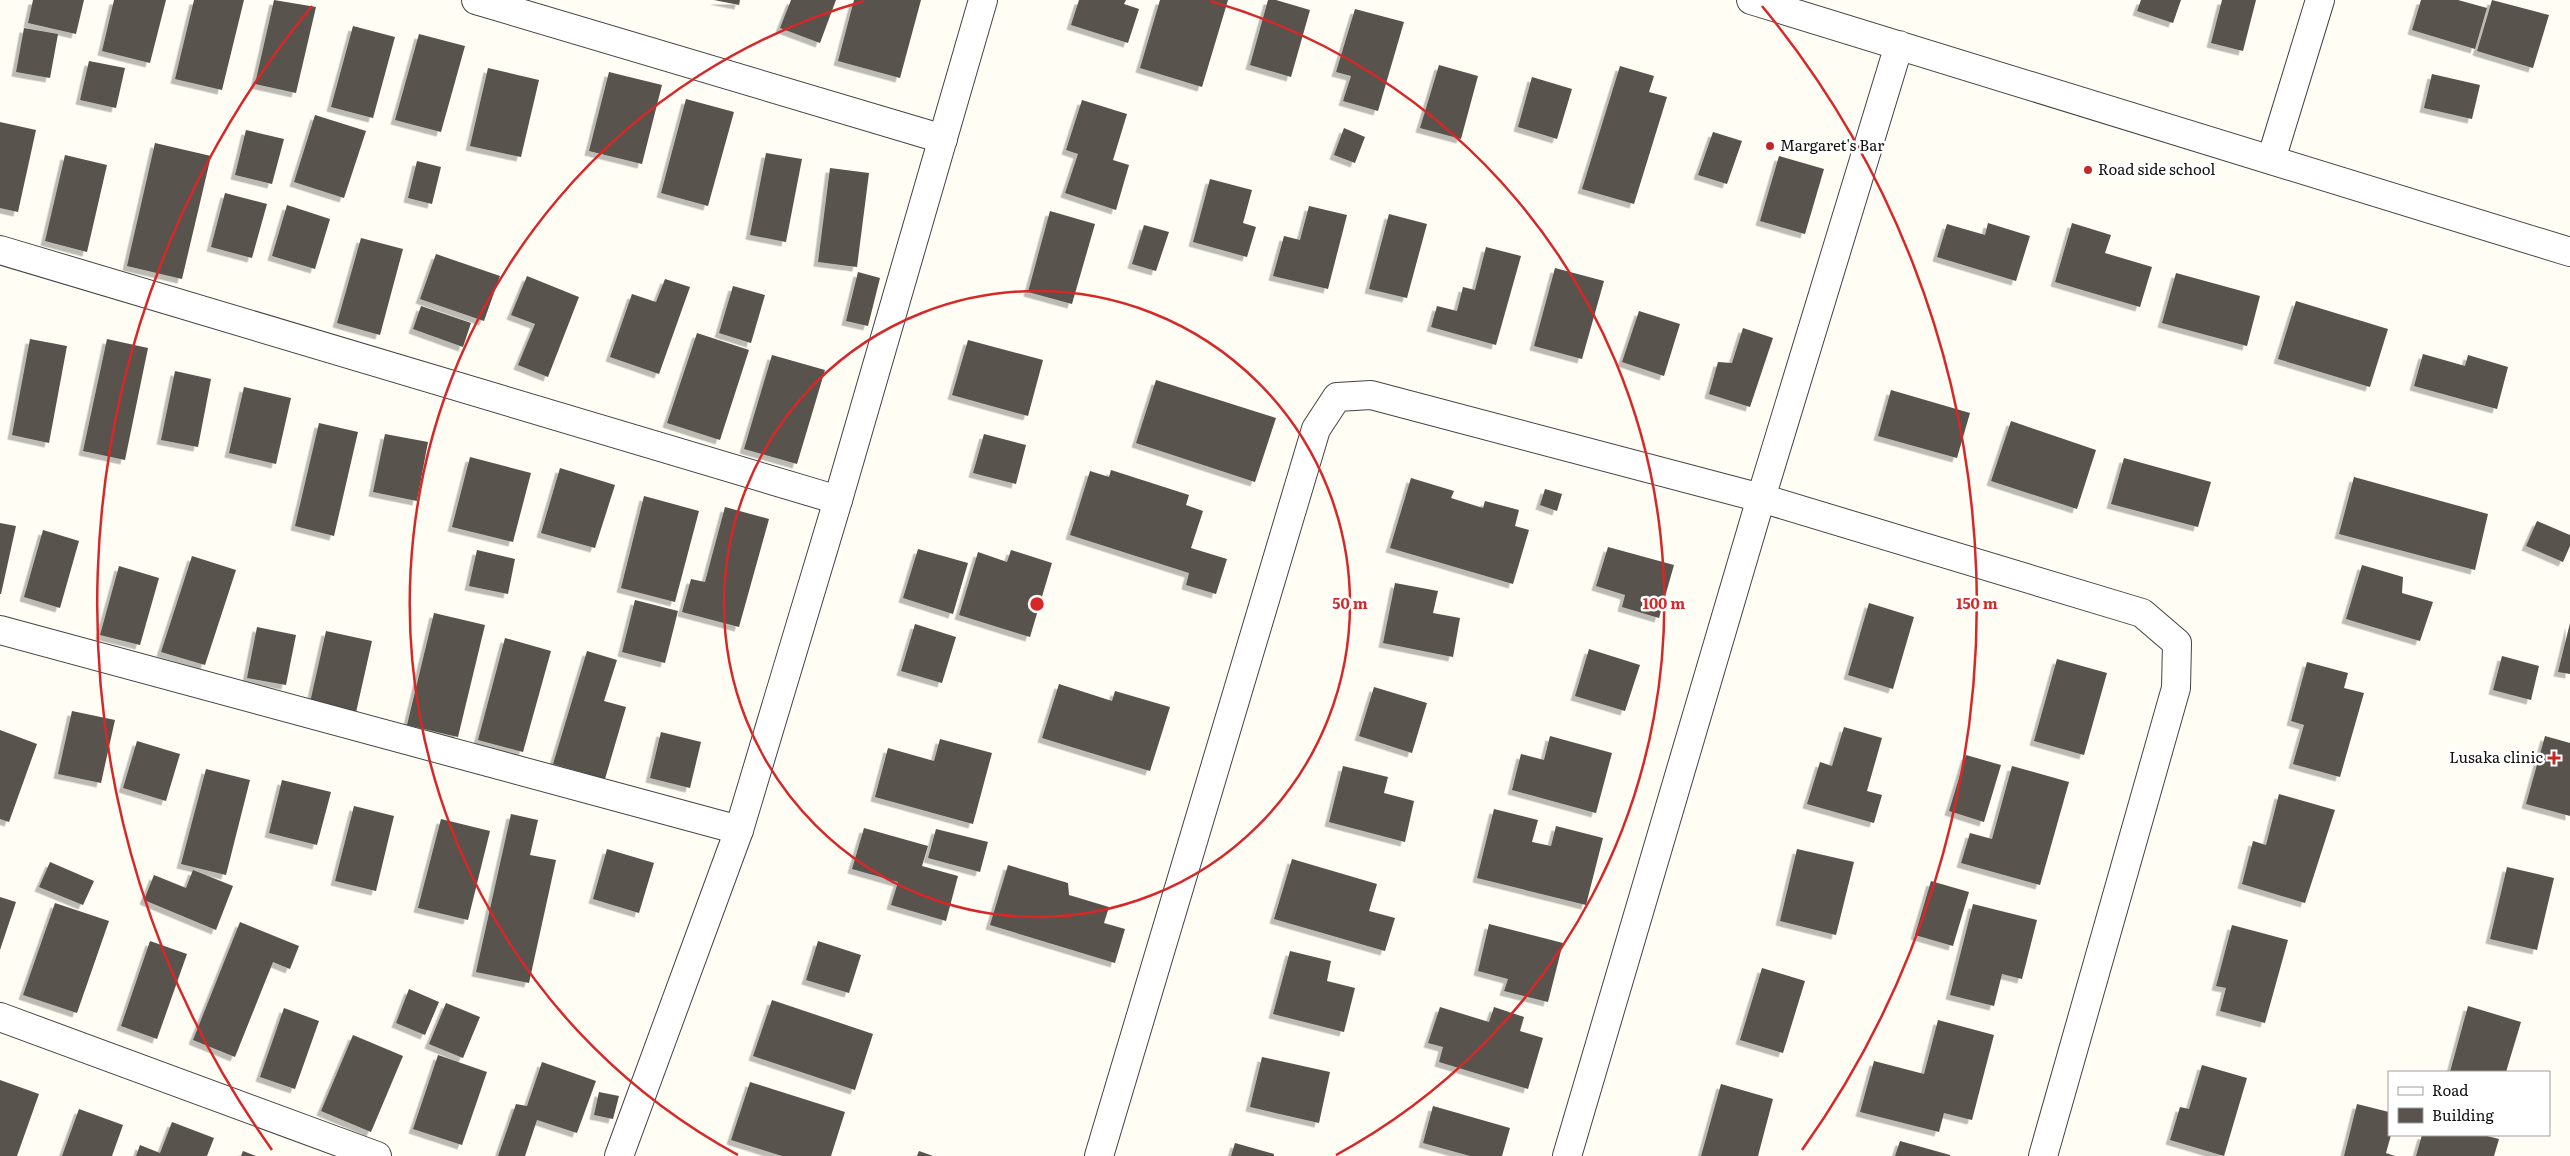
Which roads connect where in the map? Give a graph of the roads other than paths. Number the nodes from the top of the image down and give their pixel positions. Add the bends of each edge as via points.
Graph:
1 (476, 0) edge
2 (983, 0) edge
3 (1751, 0) edge
4 (2320, 0) edge
5 (1900, 45) junction
6 (943, 139) junction
7 (2271, 160) junction
8 (0, 250) edge
9 (2570, 252) edge
10 (1761, 498) junction
11 (838, 500) junction
12 (0, 630) edge
13 (739, 830) junction
14 (0, 1016) edge
15 (378, 1156) edge
16 (618, 1156) edge
17 (1099, 1156) edge
18 (1567, 1156) edge
19 (2043, 1156) edge

1 - 6 street
2 - 6 street
3 - 5 street
4 - 7 street
5 - 7 street
5 - 10 street
6 - 11 street
7 - 9 street
8 - 11 street
10 - 17 street via 1371,395 1337,397 1316,429
10 - 18 street
10 - 19 street via 2142,613 2177,643 2176,688
11 - 13 street
12 - 13 street
13 - 16 street
14 - 15 street

